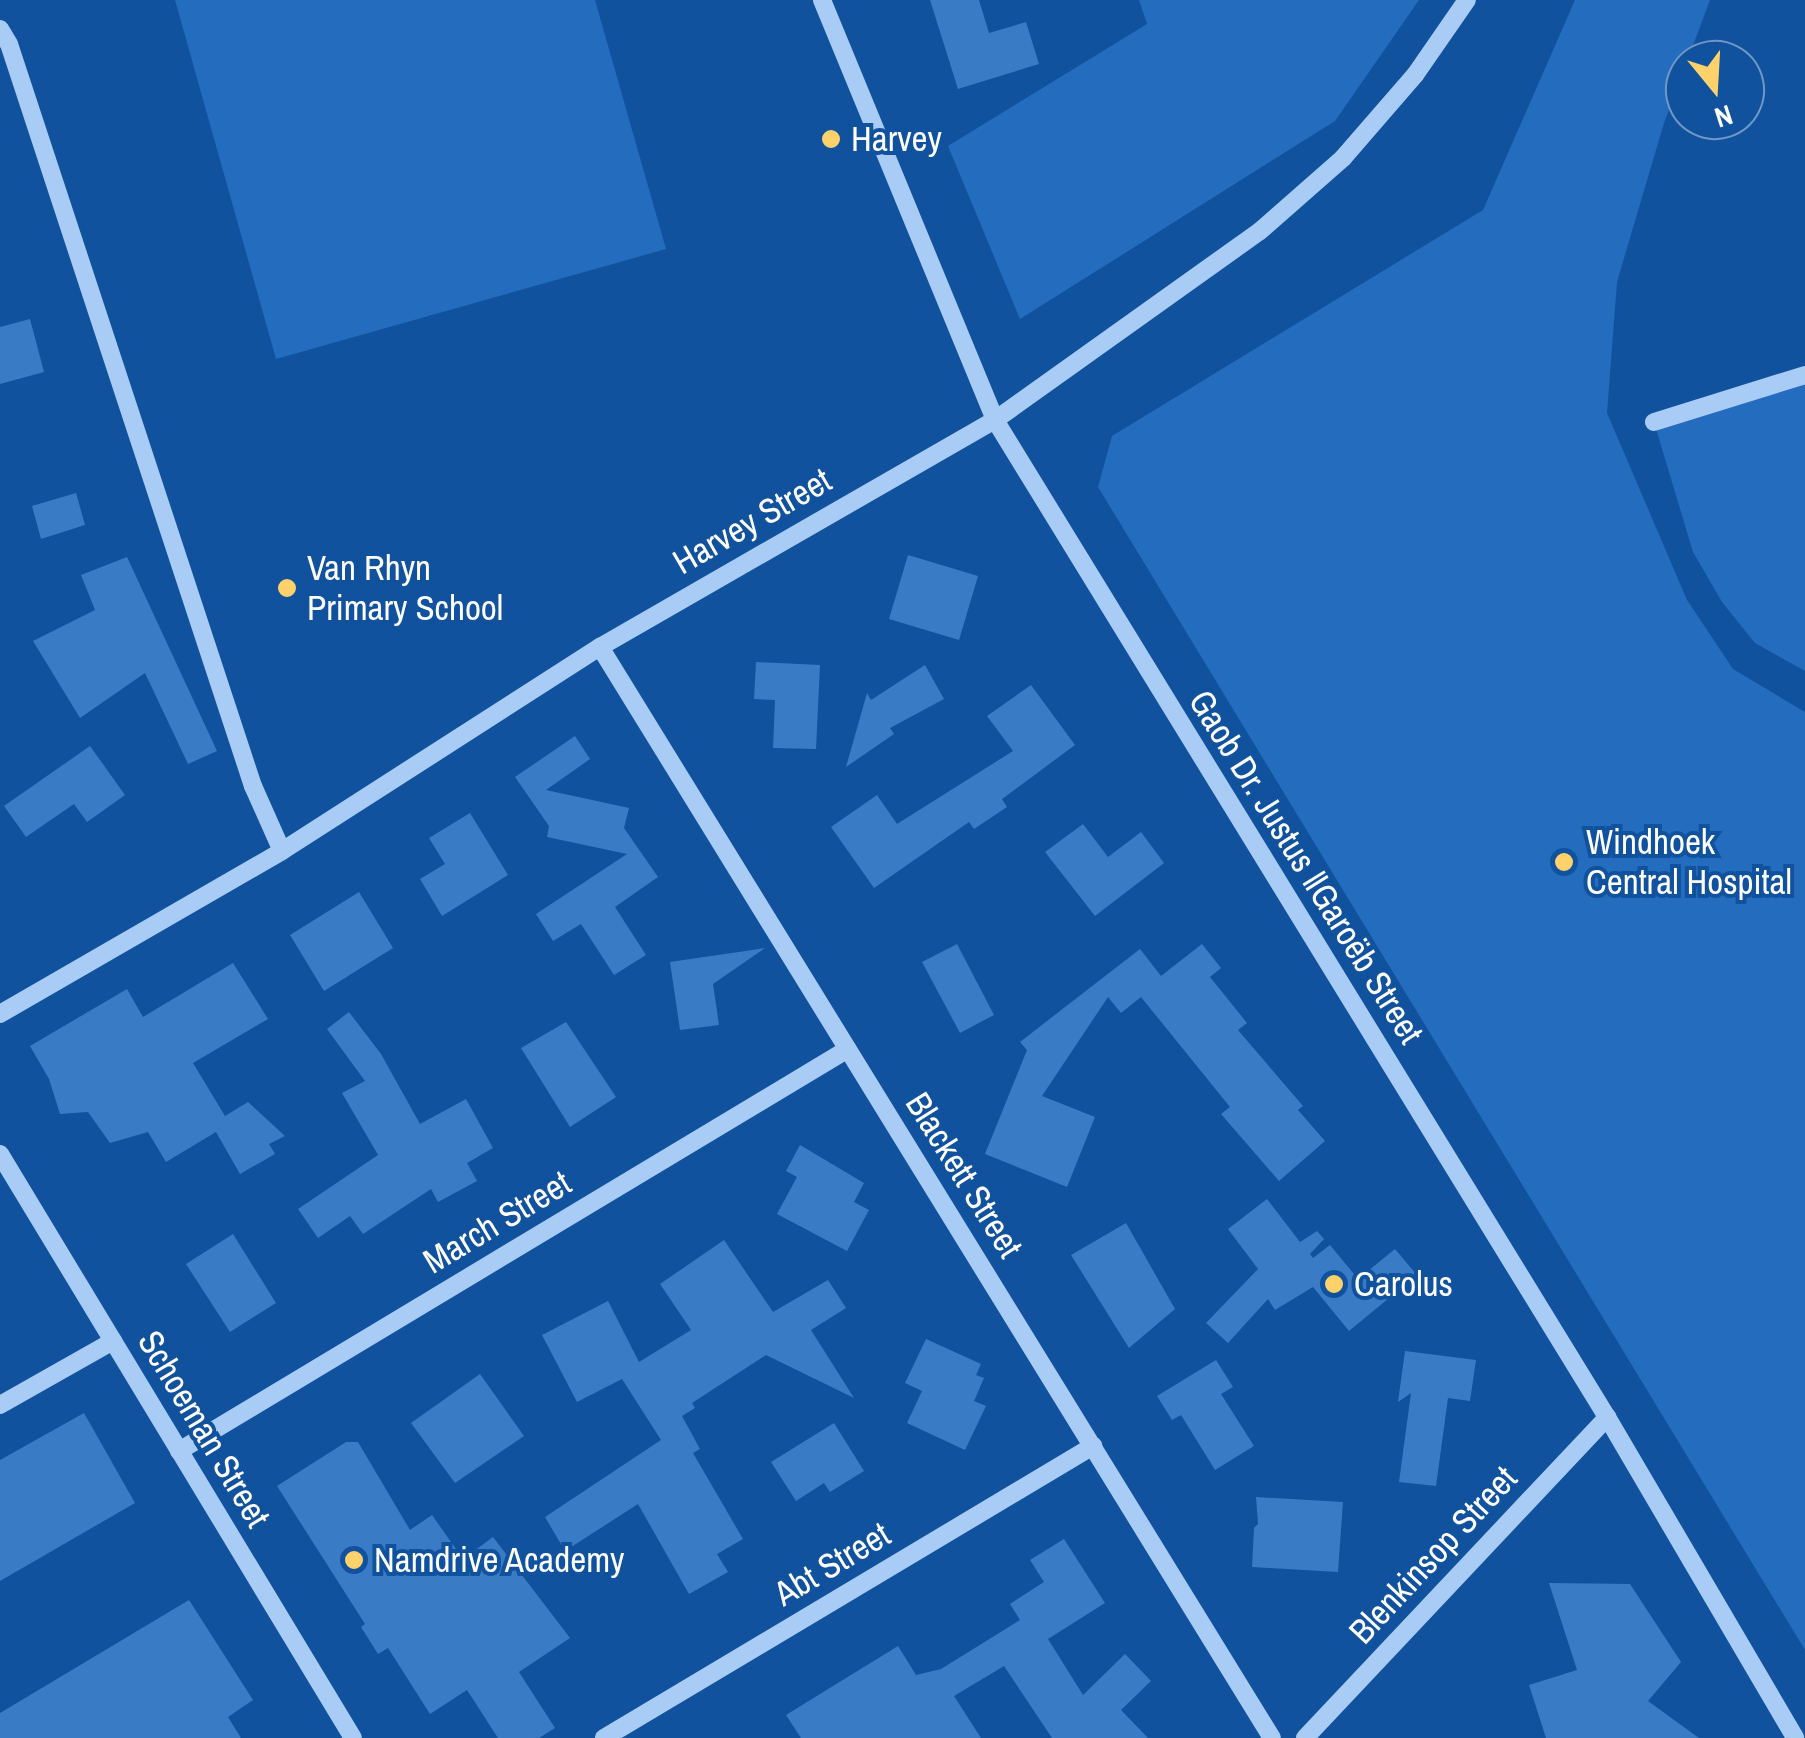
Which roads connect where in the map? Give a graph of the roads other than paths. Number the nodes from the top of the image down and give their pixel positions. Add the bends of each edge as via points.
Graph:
1 (822, 0) edge
2 (1468, 0) edge
3 (0, 29) edge
4 (1805, 376) edge
5 (996, 420) junction
6 (1654, 422) dead end
7 (600, 646) junction
8 (282, 851) junction
9 (0, 1014) edge
10 (848, 1048) junction
11 (0, 1154) edge
12 (113, 1341) junction
13 (0, 1405) edge
14 (1607, 1417) junction
15 (1093, 1446) junction
16 (179, 1451) junction
17 (354, 1738) edge
18 (604, 1738) edge
19 (1272, 1738) edge
20 (1305, 1738) edge
21 (1795, 1738) edge

1 - 5 street, Gaob Dr. Justus ǁGaroëb Street
2 - 5 street, Harvey Street via 1343,158 1260,231
3 - 8 street via 253,786
4 - 6 street
5 - 7 street, Harvey Street
5 - 14 street, Gaob Dr. Justus ǁGaroëb Street
7 - 8 street, Harvey Street
7 - 10 street, Blackett Street
8 - 9 street, Harvey Street
10 - 15 street, Blackett Street
10 - 16 street, March Street
11 - 12 street, Schoeman Street
12 - 13 street
12 - 16 street, Schoeman Street
14 - 20 street, Blenkinsop Street
14 - 21 street, Gaob Dr. Justus ǁGaroëb Street
15 - 18 street, Abt Street
15 - 19 street, Blackett Street
16 - 17 street, Schoeman Street

